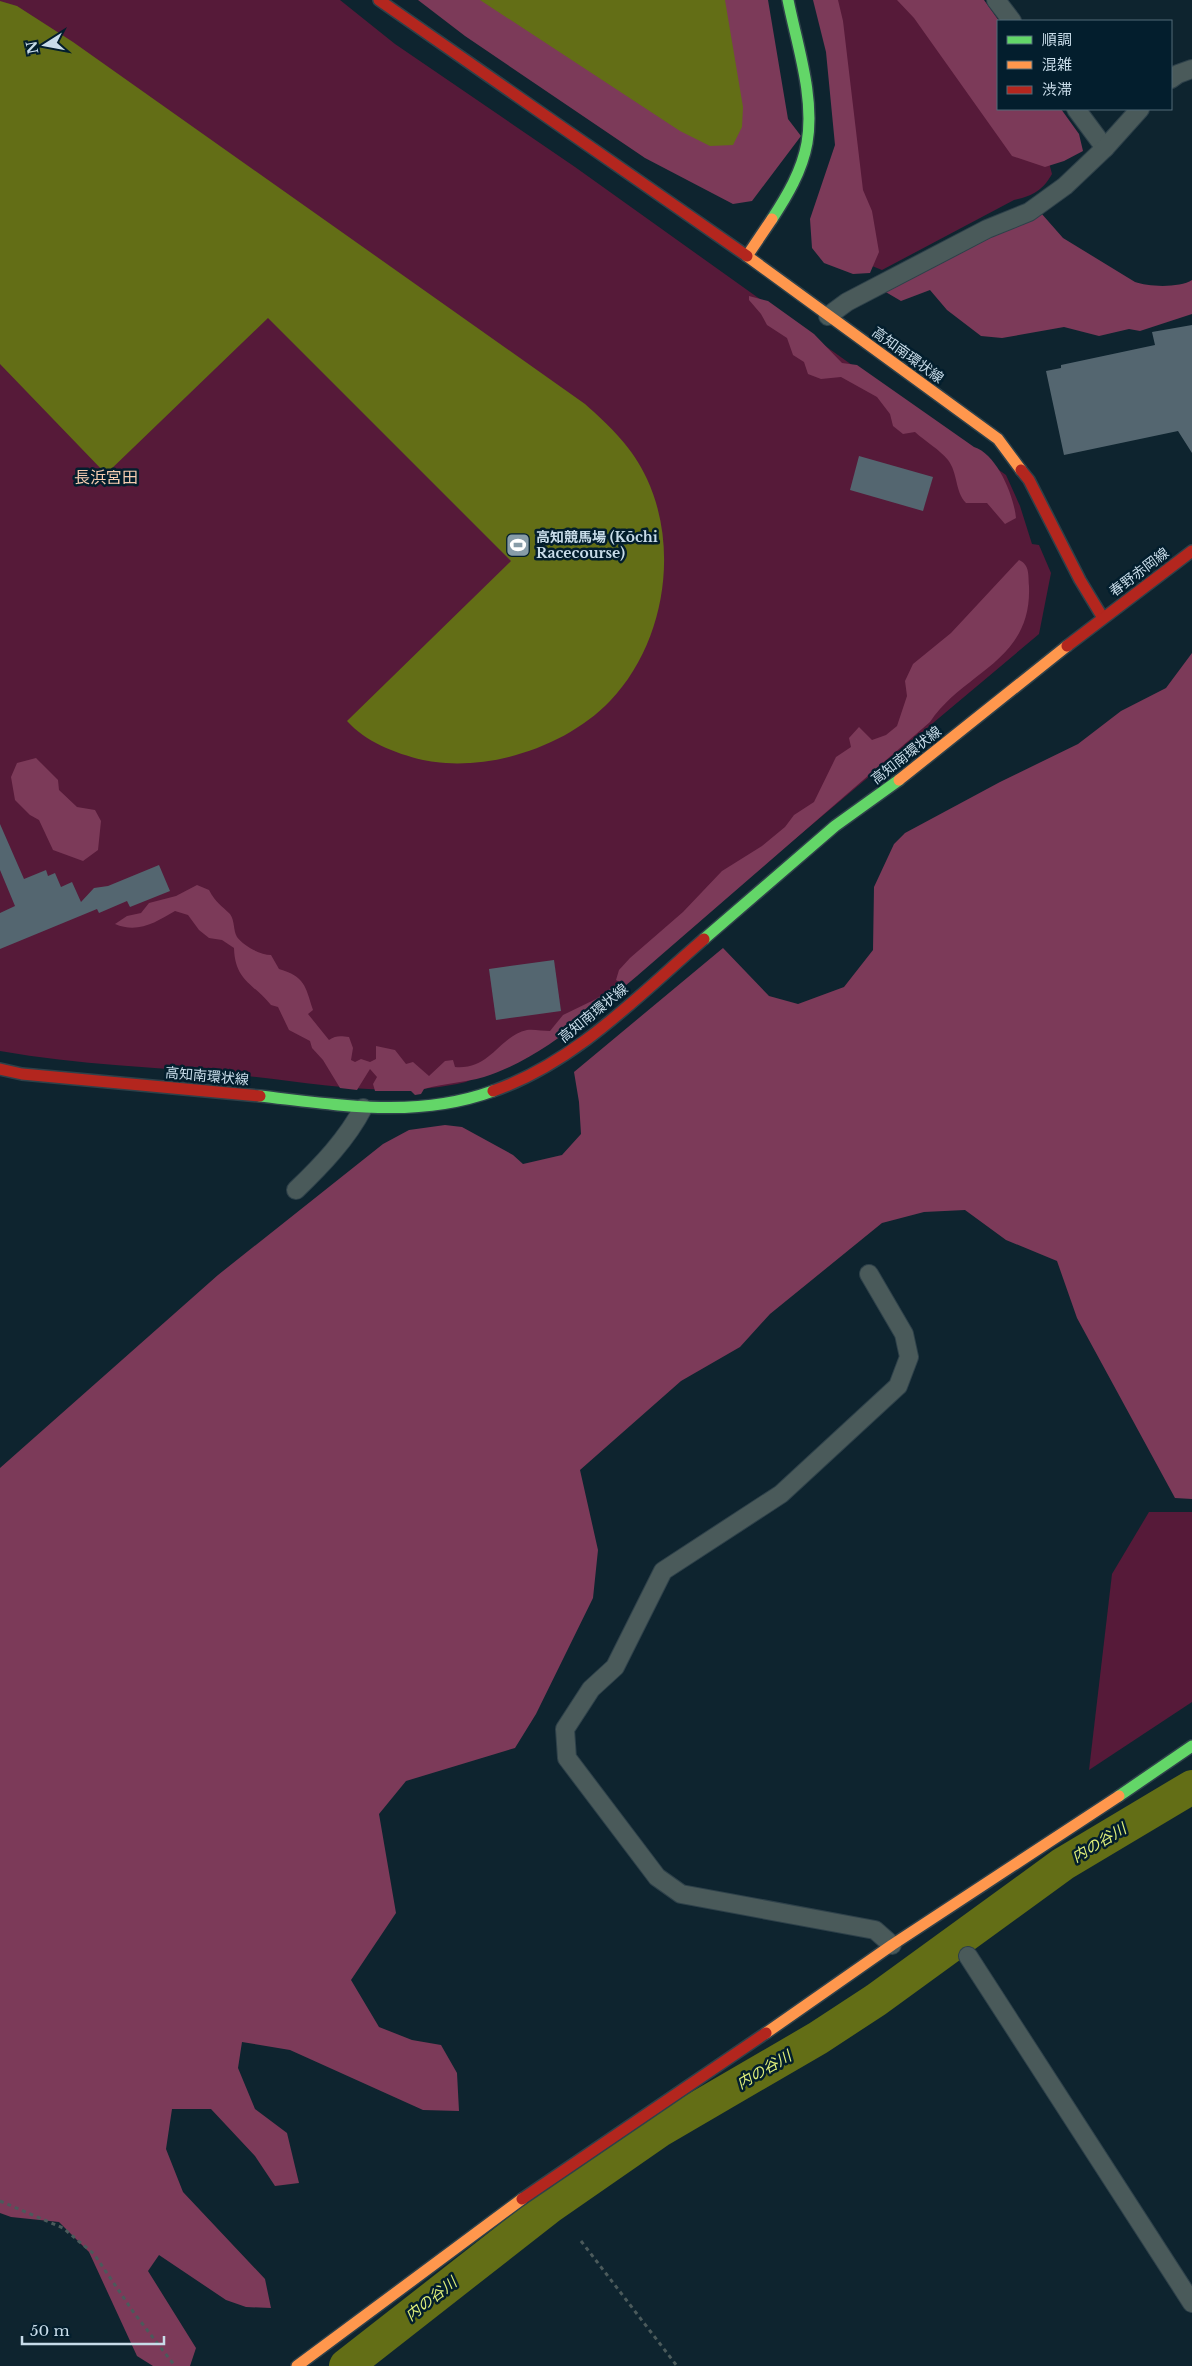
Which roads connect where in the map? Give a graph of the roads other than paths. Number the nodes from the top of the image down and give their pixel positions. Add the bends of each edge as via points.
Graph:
1 (379, 0) edge
2 (788, 0) edge
3 (996, 0) edge
4 (1011, 20) edge
5 (1192, 69) edge
6 (1172, 78) edge
7 (1077, 110) edge
8 (1139, 110) edge
9 (1105, 148) junction
10 (747, 256) junction
11 (828, 316) junction
12 (1192, 551) edge
13 (1103, 618) junction
14 (0, 1069) edge
15 (363, 1108) junction
16 (296, 1190) dead end
17 (870, 1274) dead end
18 (1192, 1746) edge
19 (892, 1945) junction
20 (968, 1956) dead end
21 (1192, 2303) edge
22 (297, 2366) edge

1 - 10 main road, 高知南環状線
2 - 10 main road via 809,126 807,144 787,193
3 - 4 street
5 - 6 street
7 - 9 street
8 - 9 street
9 - 11 street via 1065,186 1028,212 978,234 847,302
10 - 11 main road, 高知南環状線
11 - 13 main road, 高知南環状線 via 998,439 1029,480
12 - 13 main road, 春野赤岡線
13 - 15 main road, 高知南環状線 via 895,783 835,826 560,1060 521,1082 481,1096 432,1106
14 - 15 main road, 高知南環状線 via 22,1074
15 - 16 street via 357,1121 321,1167
17 - 19 street via 904,1334 910,1357 898,1386 781,1494 663,1571 614,1667 591,1689 565,1729 567,1758 657,1877 682,1894 874,1930
18 - 19 main road
19 - 22 main road via 542,2184
20 - 21 street

